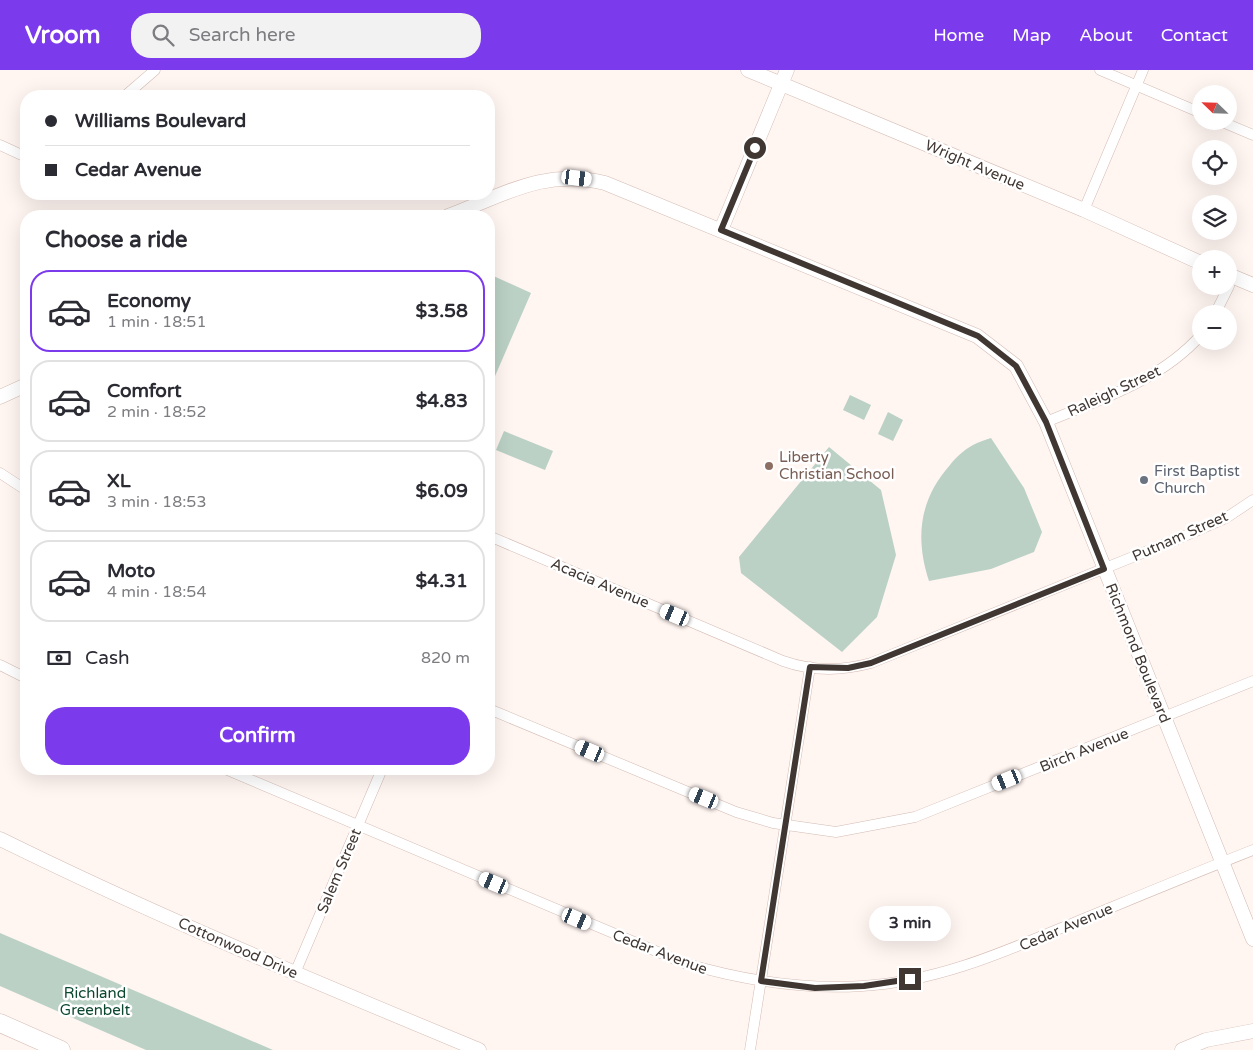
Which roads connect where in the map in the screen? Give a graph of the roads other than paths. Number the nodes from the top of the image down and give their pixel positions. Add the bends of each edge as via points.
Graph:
1 (155, 70) edge
2 (748, 70) edge
3 (788, 70) edge
4 (1100, 70) edge
5 (1143, 70) edge
6 (781, 84) junction
7 (1136, 86) junction
8 (132, 90) edge
9 (1192, 109) edge
10 (1238, 129) edge
11 (1253, 135) edge
12 (0, 146) edge
13 (20, 154) edge
14 (495, 196) edge
15 (486, 200) edge
16 (462, 210) edge
17 (1084, 210) junction
18 (721, 230) junction
19 (1192, 259) edge
20 (1237, 282) edge
21 (1253, 285) edge
22 (1192, 344) edge
23 (20, 388) edge
24 (0, 396) edge
25 (1046, 422) junction
26 (0, 474) edge
27 (20, 486) edge
28 (1253, 500) edge
29 (495, 539) edge
30 (1104, 569) junction
31 (0, 665) edge
32 (810, 667) junction
33 (20, 675) edge
34 (1253, 681) edge
35 (495, 712) edge
36 (1165, 718) junction
37 (239, 775) edge
38 (379, 775) edge
39 (786, 824) junction
40 (358, 825) junction
41 (0, 839) edge
42 (1253, 850) edge
43 (1222, 862) junction
44 (1253, 939) edge
45 (295, 973) junction
46 (761, 981) junction
47 (0, 1023) edge
48 (1253, 1031) edge
49 (61, 1050) edge
50 (479, 1050) edge
51 (750, 1050) edge
52 (1182, 1050) edge

1 - 8 street
2 - 6 street, Wright Avenue
3 - 6 street
4 - 7 street
5 - 7 street
6 - 17 street, Wright Avenue
6 - 18 street
7 - 9 street
7 - 17 street
10 - 11 street
12 - 13 street
14 - 18 street, Richmond Boulevard via 552,179 592,180 618,187
15 - 16 street, Richmond Boulevard
17 - 19 street, Wright Avenue
18 - 25 street, Richmond Boulevard via 978,336 1016,366
20 - 21 street
22 - 25 street, Raleigh Street via 1177,359 1148,378
23 - 24 street
25 - 30 street, Richmond Boulevard
26 - 27 street
28 - 30 street, Putnam Street via 1226,518
29 - 32 street, Acacia Avenue via 783,661
30 - 32 street, Acacia Avenue via 871,663 848,668
30 - 36 street, Richmond Boulevard
31 - 33 street
32 - 39 street
34 - 36 street, Birch Avenue
35 - 39 street, Birch Avenue via 736,812
36 - 39 street, Birch Avenue via 915,817 836,832
36 - 43 street, Richmond Boulevard
37 - 40 street, Cedar Avenue
38 - 40 street, Salem Street
39 - 46 street
40 - 45 street, Salem Street
40 - 46 street, Cedar Avenue via 684,963 720,974
41 - 45 street, Cottonwood Drive
42 - 43 street, Cedar Avenue
43 - 44 street, Richmond Boulevard
43 - 46 street, Cedar Avenue via 968,965 864,986 815,988
45 - 50 street, Cottonwood Drive
46 - 51 street
47 - 49 highway
48 - 52 street via 1206,1040

